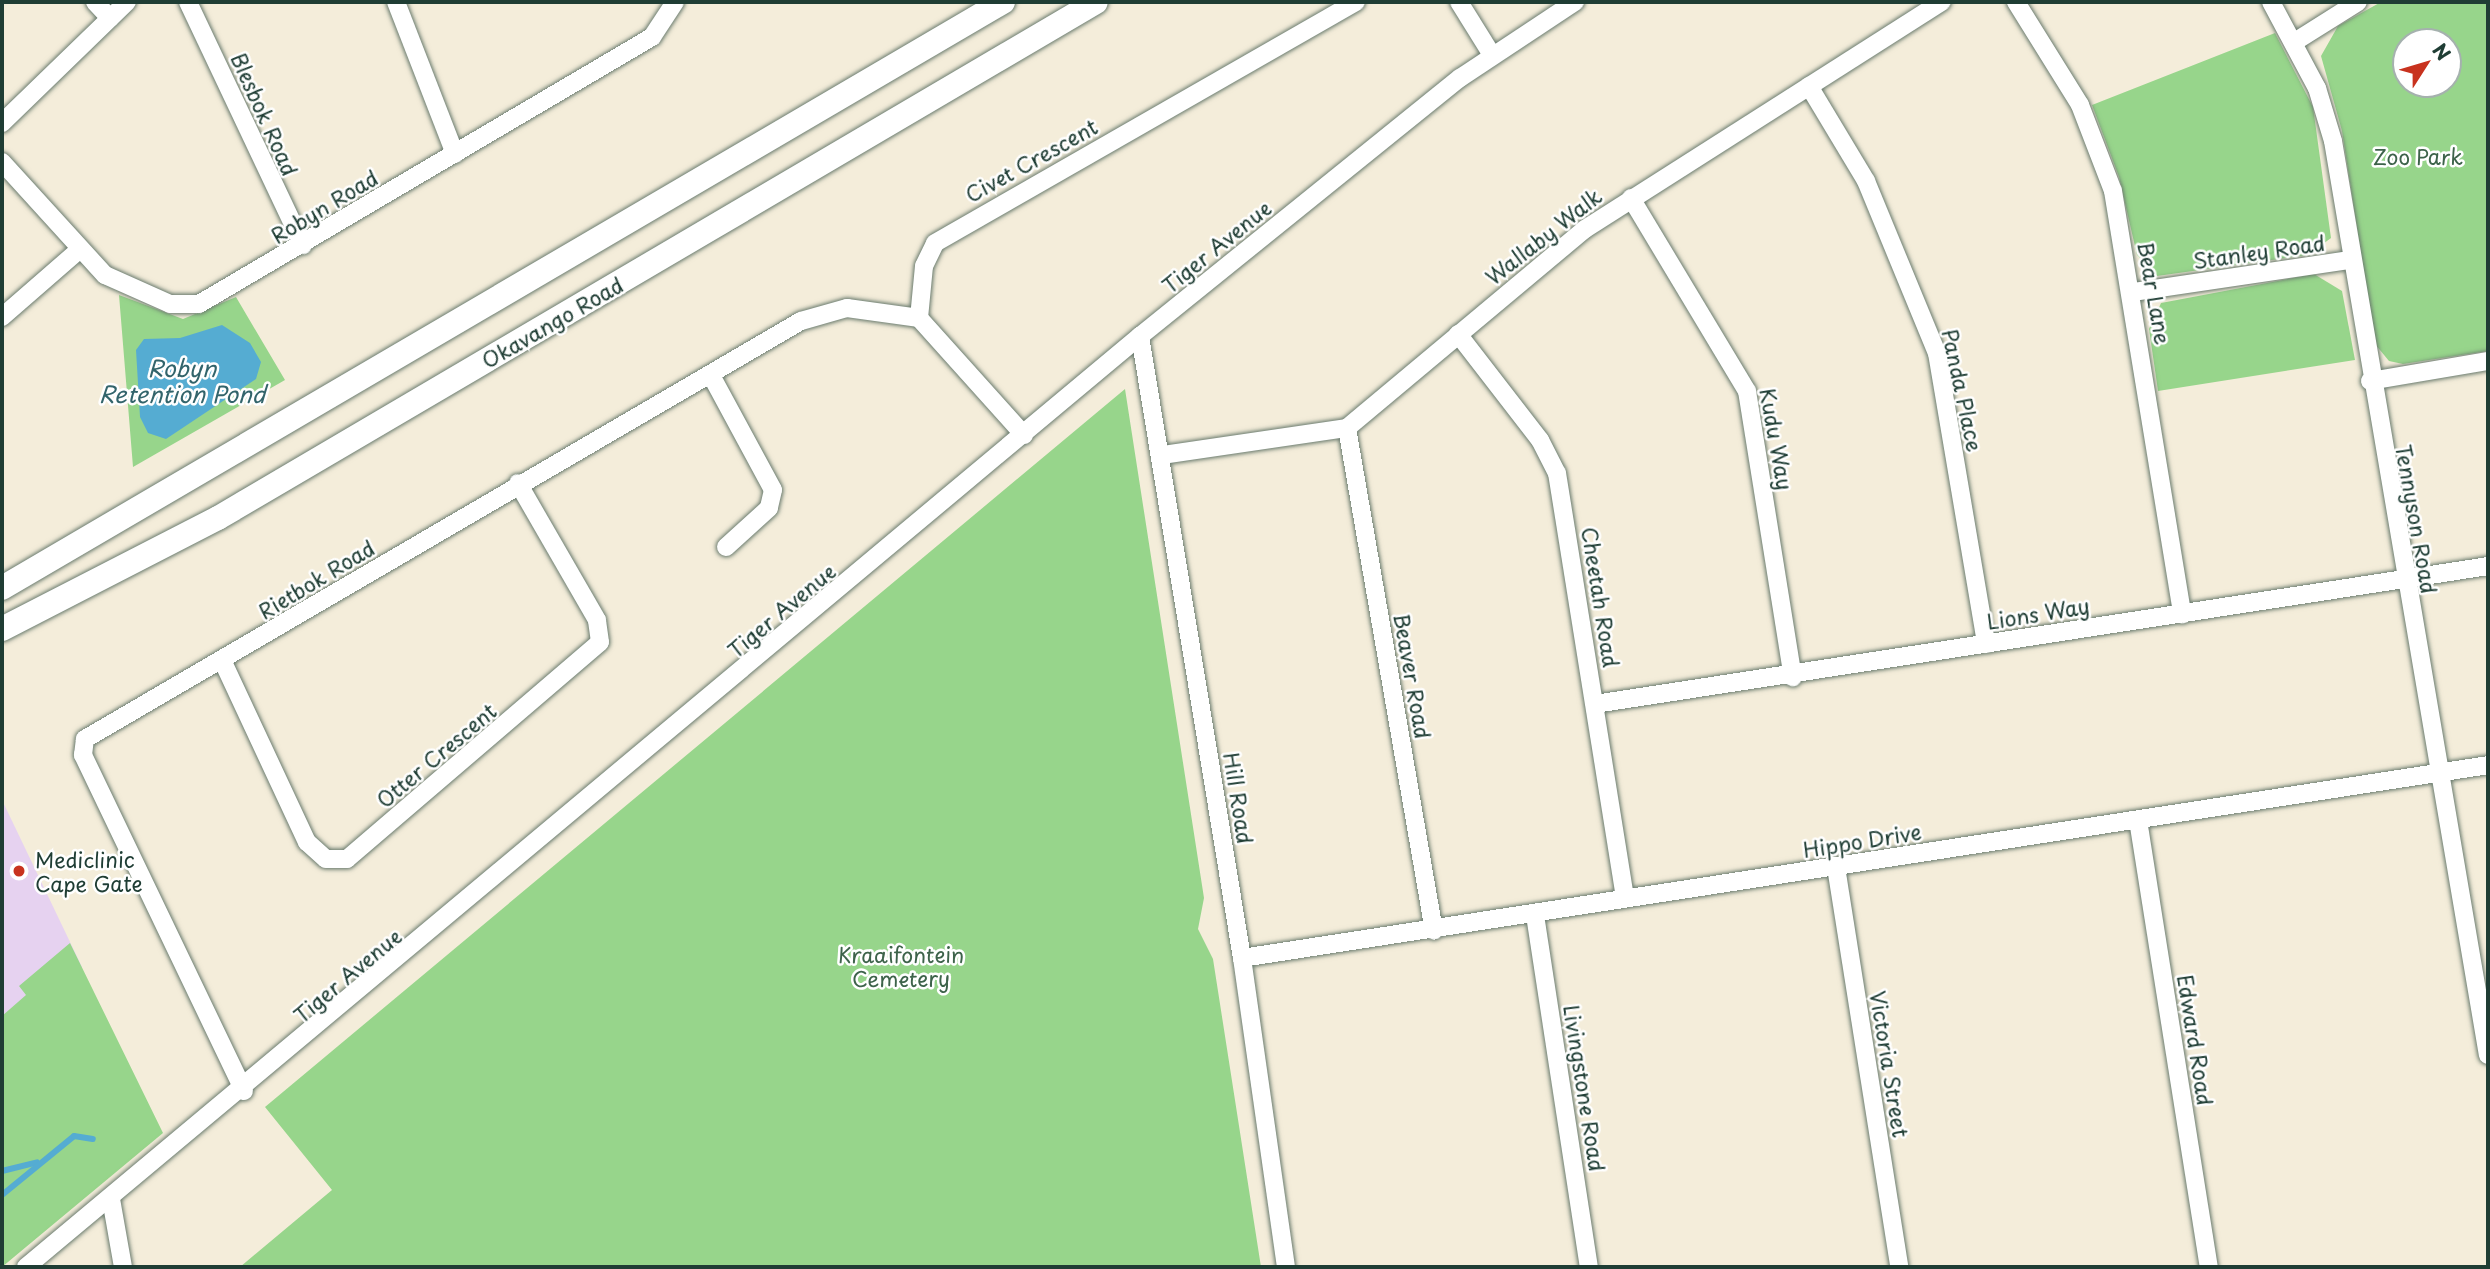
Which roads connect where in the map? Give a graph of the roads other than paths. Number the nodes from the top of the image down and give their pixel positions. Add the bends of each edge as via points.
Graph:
1 (95, 2) edge
2 (127, 2) edge
3 (188, 2) edge
4 (396, 2) edge
5 (675, 2) edge
6 (1003, 2) edge
7 (1356, 2) edge
8 (1459, 2) edge
9 (1575, 2) edge
10 (1942, 2) edge
11 (2016, 2) edge
12 (2271, 2) edge
13 (2358, 2) edge
14 (1080, 6) edge
15 (110, 18) junction
16 (2296, 41) junction
17 (1492, 55) junction
18 (1809, 86) junction
19 (2, 123) edge
20 (455, 154) junction
21 (2, 162) edge
22 (1631, 198) junction
23 (303, 245) junction
24 (79, 250) junction
25 (2350, 260) junction
26 (2133, 292) junction
27 (2, 317) edge
28 (919, 318) junction
29 (1458, 334) junction
30 (1140, 336) junction
31 (2488, 361) edge
32 (712, 377) junction
33 (2370, 381) junction
34 (1347, 428) junction
35 (1024, 435) junction
36 (1162, 455) junction
37 (517, 483) junction
38 (726, 547) dead end
39 (2488, 566) edge
40 (2403, 579) junction
41 (2, 587) edge
42 (2182, 614) junction
43 (2, 629) edge
44 (1986, 644) junction
45 (223, 663) junction
46 (1793, 677) junction
47 (1595, 704) junction
48 (2488, 765) edge
49 (2444, 772) junction
50 (2138, 820) junction
51 (1836, 867) junction
52 (1625, 898) junction
53 (1535, 915) junction
54 (1434, 931) junction
55 (1242, 957) junction
56 (2488, 1055) edge
57 (244, 1091) junction
58 (111, 1199) junction
59 (26, 1267) edge
60 (123, 1267) edge
61 (1286, 1267) edge
62 (1589, 1267) edge
63 (1899, 1267) edge
64 (2209, 1267) edge

1 - 15 street
2 - 15 street
3 - 23 street, Blesbok Road
4 - 20 street
5 - 20 street, Robyn Road via 652,37
6 - 41 main road
7 - 28 street, Civet Crescent via 944,235 924,266
8 - 17 street
9 - 17 street, Tiger Avenue
10 - 18 street, Wallaby Walk
11 - 26 street, Bear Lane via 2099,144
12 - 16 street, Tennyson Road
13 - 16 street
14 - 43 main road, Okavango Road via 218,518
15 - 19 street
16 - 25 street, Tennyson Road via 2333,141
17 - 30 street, Tiger Avenue
18 - 22 street, Wallaby Walk
18 - 44 street, Panda Place via 1866,181 1937,353
20 - 23 street, Robyn Road
21 - 24 street, Robyn Road
22 - 29 street, Wallaby Walk
22 - 46 street, Kudu Way via 1741,373
23 - 24 street, Robyn Road via 190,306 115,281
24 - 27 street
25 - 26 street, Stanley Road
25 - 33 street, Tennyson Road
26 - 42 street, Bear Lane
28 - 32 street, Rietbok Road via 829,310
28 - 35 street
29 - 34 street, Wallaby Walk
29 - 47 street, Cheetah Road via 1540,440 1557,473
30 - 35 street, Tiger Avenue
30 - 36 street, Hill Road
31 - 33 street
32 - 37 street, Rietbok Road
32 - 38 street via 773,490 769,508
33 - 40 street, Tennyson Road
34 - 36 street
34 - 54 street, Beaver Road
35 - 57 street, Tiger Avenue
36 - 55 street, Hill Road
37 - 45 street, Rietbok Road
37 - 45 street, Otter Crescent via 597,620 600,642 347,859 326,859 307,842
39 - 40 street, Lions Way
40 - 42 street, Lions Way
40 - 49 street, Tennyson Road
42 - 44 street, Lions Way
44 - 46 street, Lions Way
45 - 57 street, Rietbok Road via 92,733 82,748
46 - 47 street, Lions Way
47 - 52 street, Cheetah Road
48 - 49 street, Hippo Drive
49 - 50 street, Hippo Drive
49 - 56 street, Tennyson Road
50 - 51 street, Hippo Drive
50 - 64 street, Edward Road
51 - 52 street, Hippo Drive
51 - 63 street, Victoria Street
52 - 53 street, Hippo Drive
53 - 54 street, Hippo Drive
53 - 62 street, Livingstone Road
54 - 55 street, Hippo Drive
55 - 61 street, Hill Road
57 - 58 street, Tiger Avenue
58 - 59 street, Tiger Avenue
58 - 60 street

